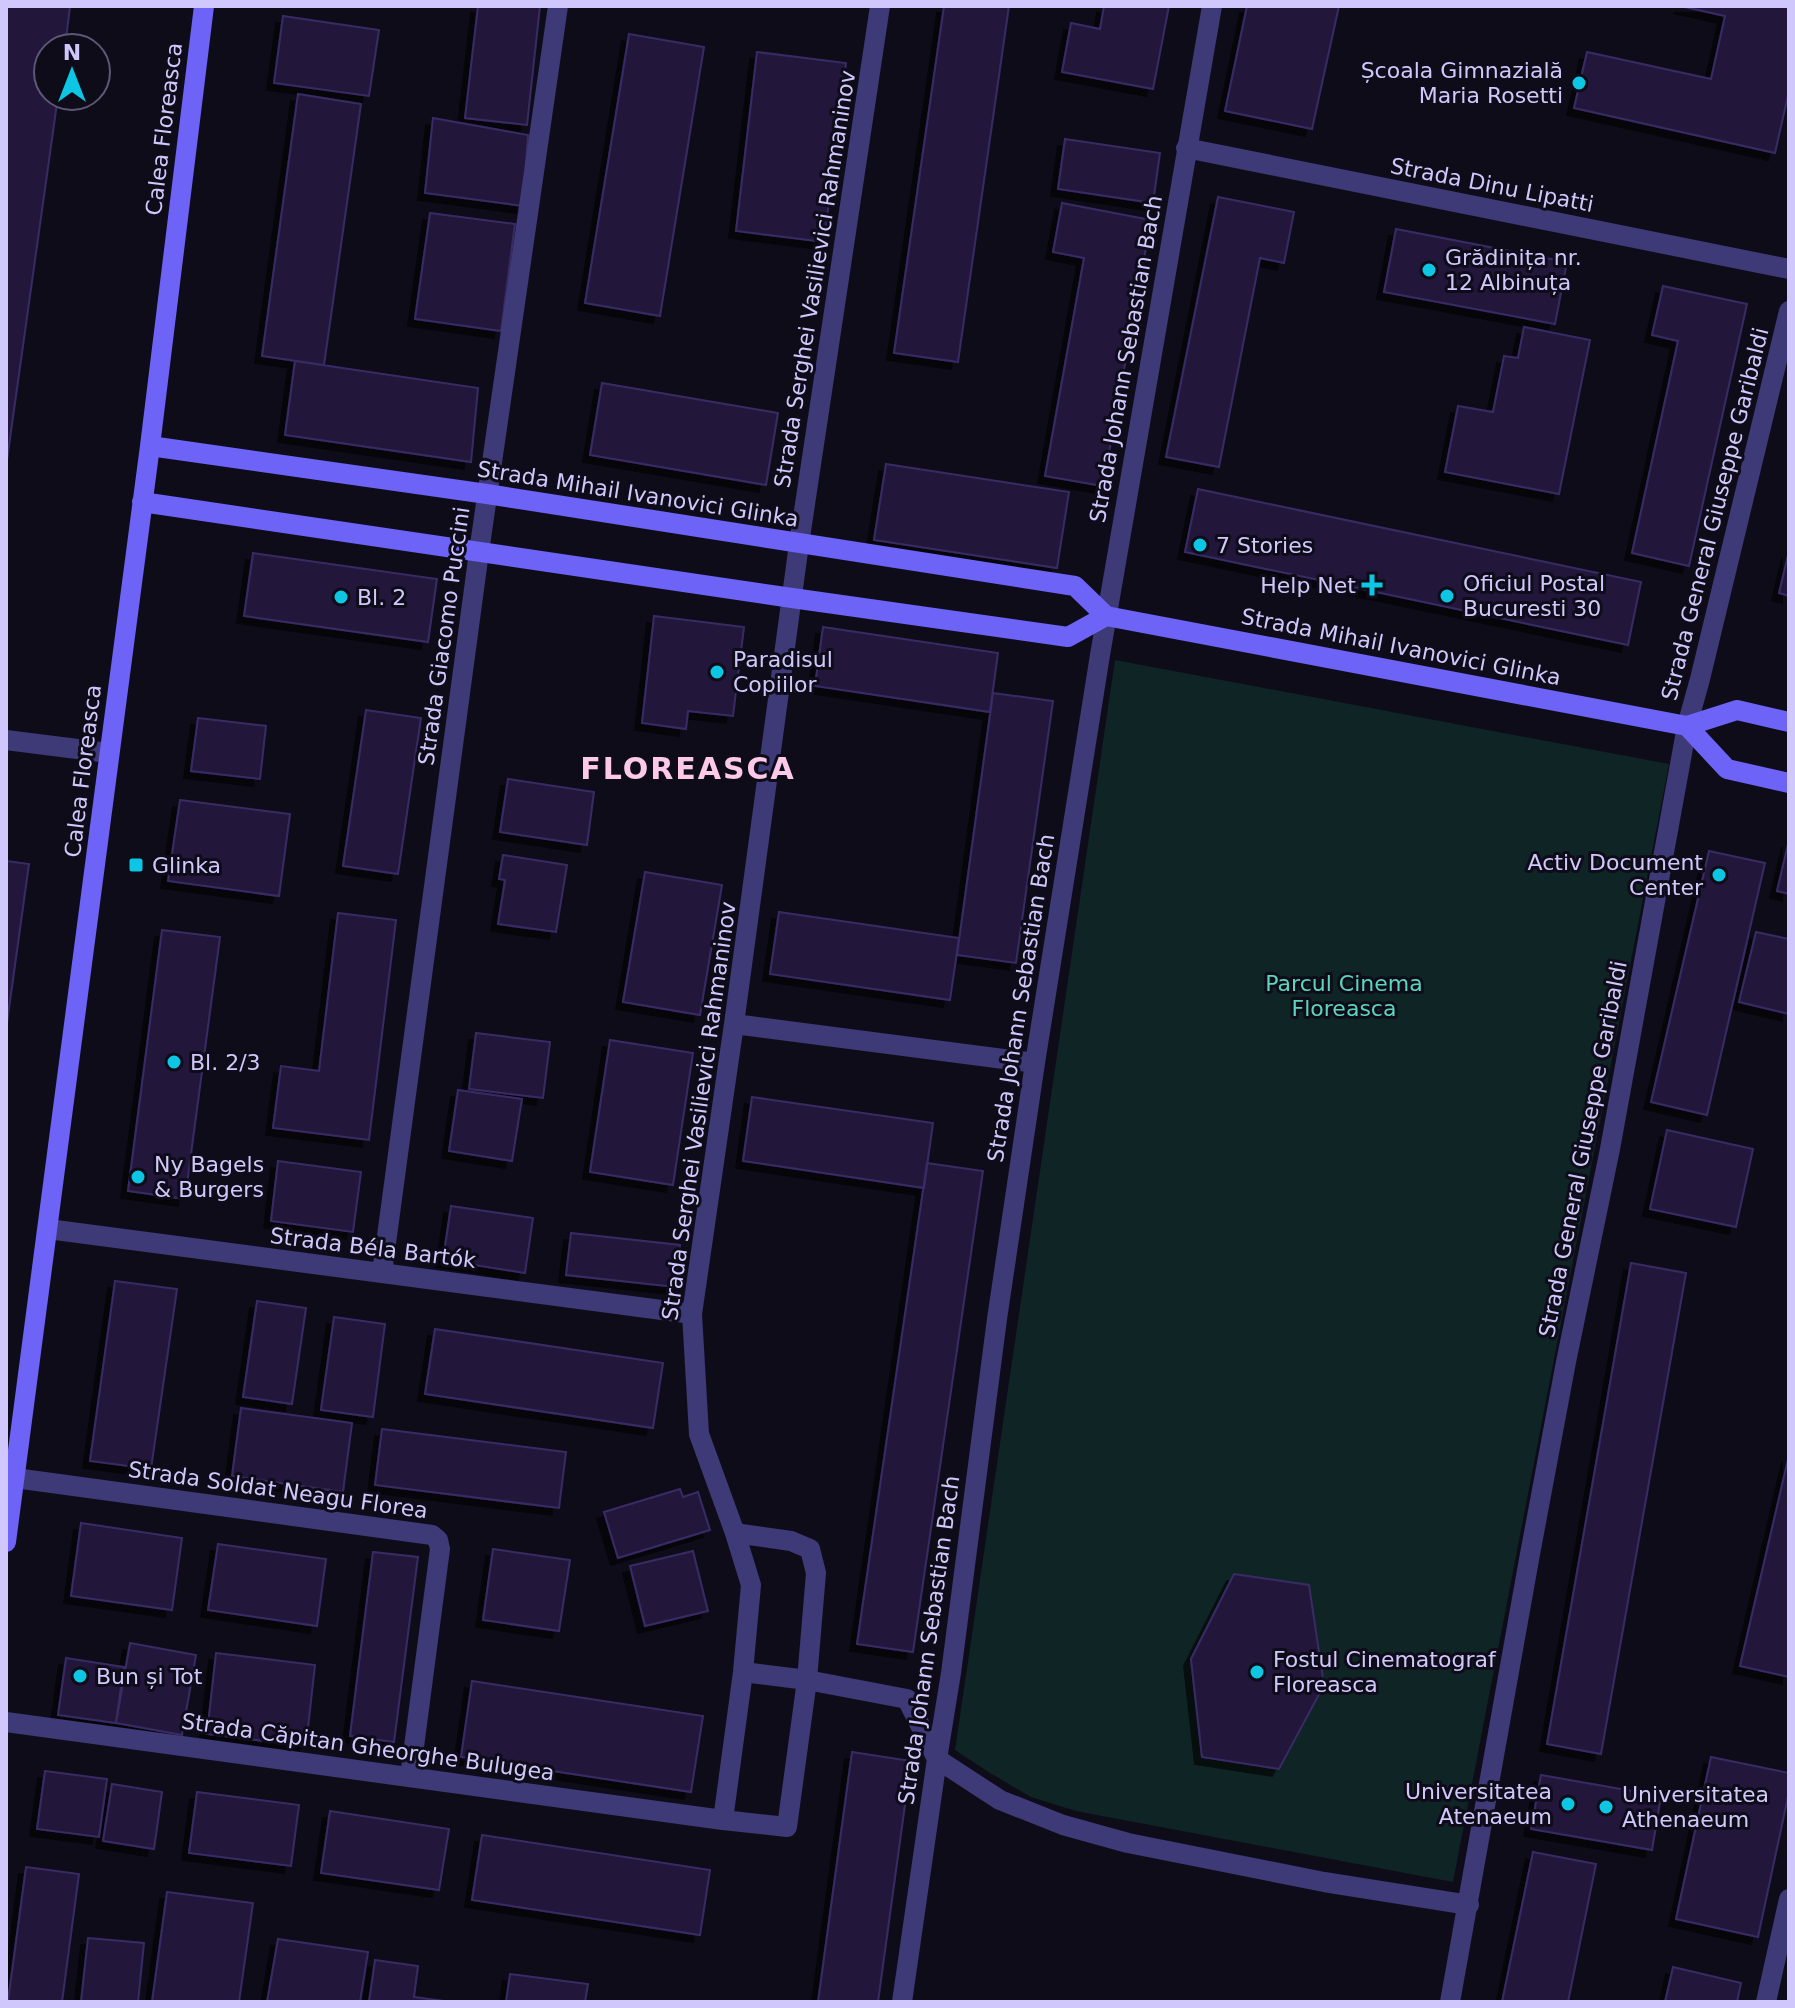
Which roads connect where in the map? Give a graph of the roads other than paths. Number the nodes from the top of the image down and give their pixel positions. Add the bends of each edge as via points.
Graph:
1 (204, 6) edge
2 (558, 6) edge
3 (880, 6) edge
4 (1212, 6) edge
5 (1186, 148) junction
6 (1789, 269) edge
7 (1789, 311) edge
8 (150, 446) junction
9 (487, 494) junction
10 (142, 502) junction
11 (799, 544) junction
12 (479, 552) junction
13 (792, 598) junction
14 (1106, 616) junction
15 (1789, 722) edge
16 (1687, 726) junction
17 (6, 740) edge
18 (109, 753) junction
19 (1789, 783) edge
20 (734, 1024) junction
21 (1035, 1063) junction
22 (48, 1229) junction
23 (382, 1273) junction
24 (692, 1314) junction
25 (15, 1420) edge
26 (15, 1478) junction
27 (735, 1533) junction
28 (6, 1542) edge
29 (743, 1672) junction
30 (807, 1680) junction
31 (6, 1722) edge
32 (937, 1759) junction
33 (410, 1777) junction
34 (723, 1820) junction
35 (1789, 1899) edge
36 (1469, 1905) junction
37 (902, 2002) edge
38 (1450, 2002) edge
39 (1766, 2002) edge

1 - 8 street, Calea Floreasca
2 - 9 street, Strada Giacomo Puccini
3 - 11 street, Strada Serghei Vasilievici Rahmaninov
4 - 5 street, Strada Johann Sebastian Bach
5 - 6 street, Strada Dinu Lipatti
5 - 14 street, Strada Johann Sebastian Bach
7 - 16 street, Strada General Giuseppe Garibaldi
8 - 9 street, Strada Mihail Ivanovici Glinka
8 - 10 street, Calea Floreasca
9 - 11 street, Strada Mihail Ivanovici Glinka
9 - 12 street, Strada Giacomo Puccini
10 - 12 street
10 - 18 street, Calea Floreasca
11 - 13 street, Strada Serghei Vasilievici Rahmaninov
11 - 14 street, Strada Mihail Ivanovici Glinka via 1075,586
12 - 13 street
12 - 23 street, Strada Giacomo Puccini
13 - 14 street via 1068,637
13 - 20 street, Strada Serghei Vasilievici Rahmaninov
14 - 16 street, Strada Mihail Ivanovici Glinka
14 - 21 street, Strada Johann Sebastian Bach
15 - 16 street, Strada Mihail Ivanovici Glinka via 1737,710
16 - 19 street via 1727,769
16 - 36 street, Strada General Giuseppe Garibaldi
17 - 18 street
18 - 22 street, Calea Floreasca
20 - 21 street
20 - 24 street, Strada Serghei Vasilievici Rahmaninov
21 - 32 street, Strada Johann Sebastian Bach
22 - 23 street, Strada Béla Bartók
22 - 25 street, Calea Floreasca
23 - 24 street, Strada Béla Bartók
24 - 27 street, Strada Serghei Vasilievici Rahmaninov via 699,1434
25 - 26 street, Calea Floreasca
26 - 28 street, Calea Floreasca
26 - 33 street, Strada Soldat Neagu Florea via 432,1535 440,1549
27 - 29 street, Strada Serghei Vasilievici Rahmaninov via 751,1585
27 - 30 street, Strada Căpitan Gheorghe Bulugea via 810,1549 816,1573
29 - 30 street
29 - 34 street
30 - 32 street via 907,1699
30 - 34 street, Strada Căpitan Gheorghe Bulugea via 787,1827
31 - 33 street, Strada Căpitan Gheorghe Bulugea
32 - 36 street via 1000,1800 1128,1843
32 - 37 street, Strada Johann Sebastian Bach
33 - 34 street, Strada Căpitan Gheorghe Bulugea
35 - 39 street
36 - 38 street, Strada General Giuseppe Garibaldi

